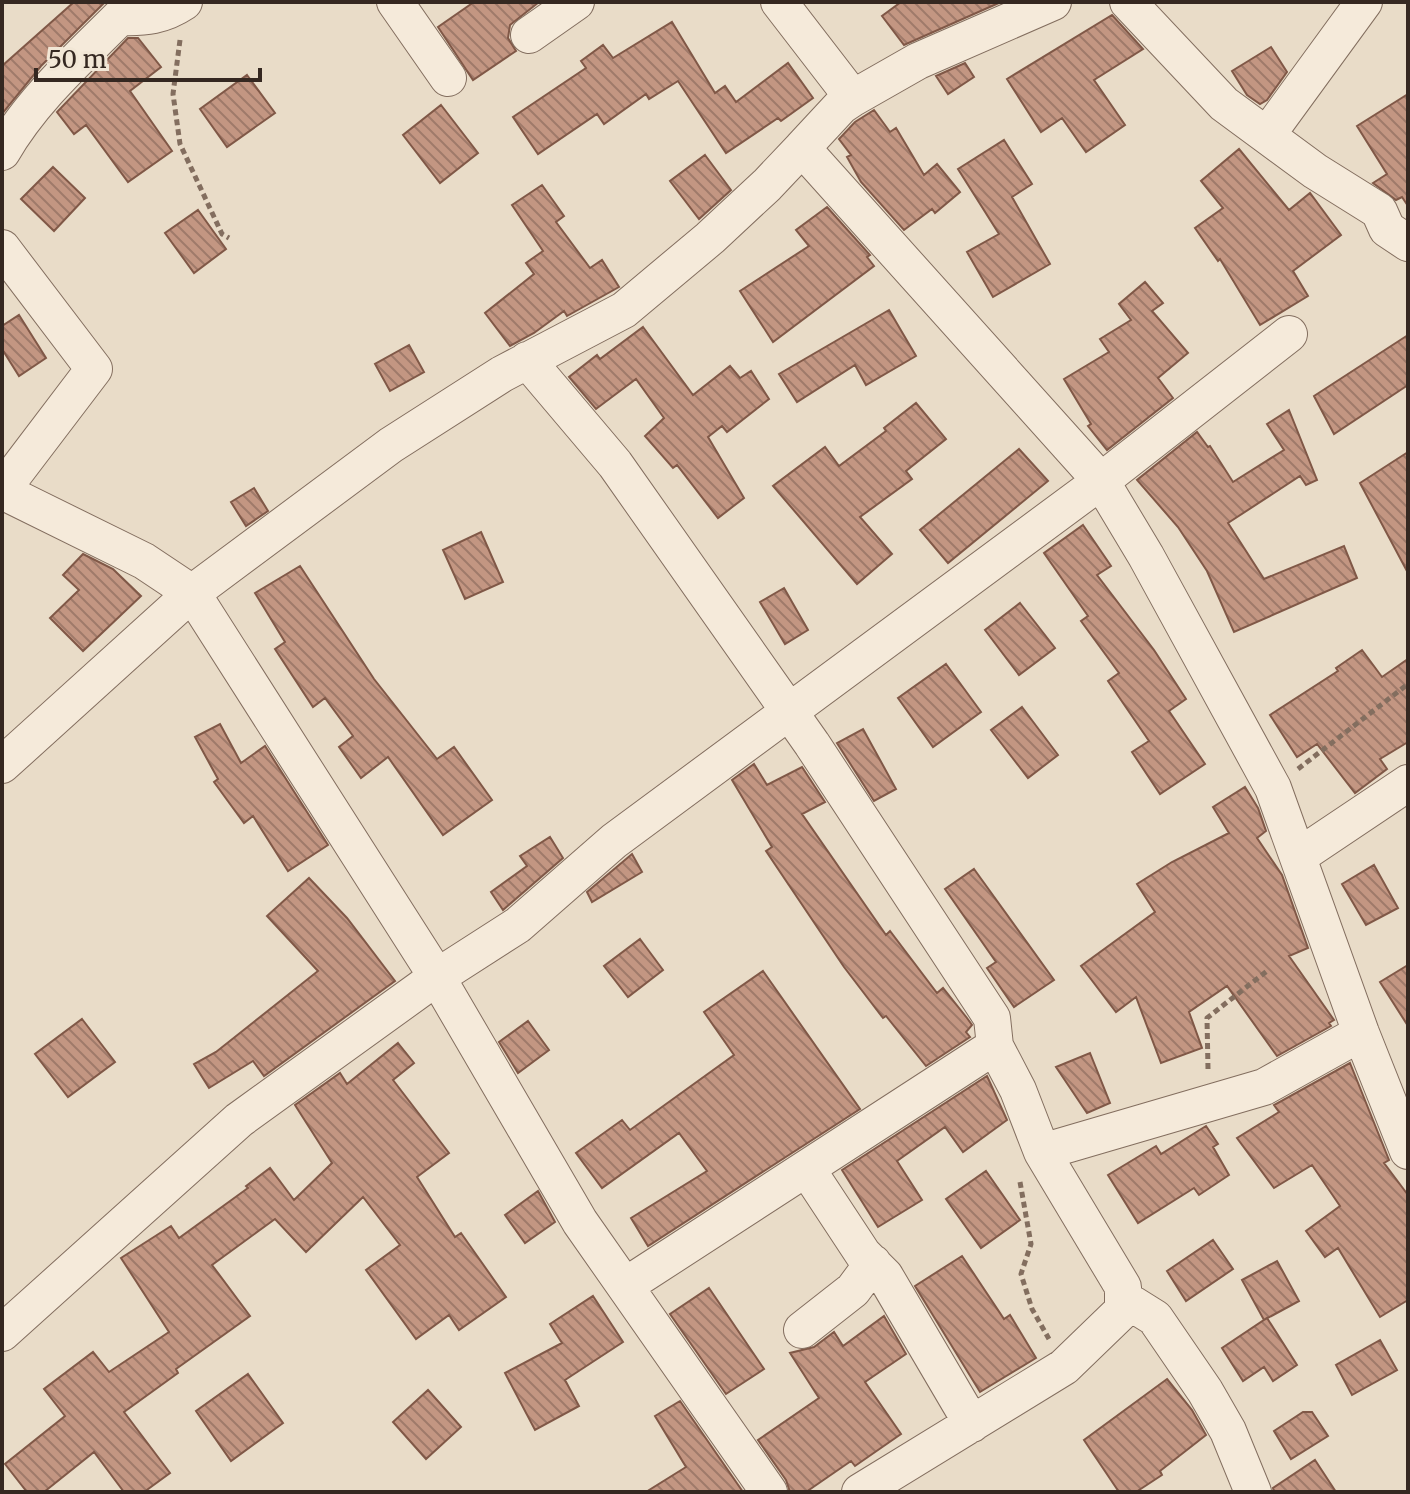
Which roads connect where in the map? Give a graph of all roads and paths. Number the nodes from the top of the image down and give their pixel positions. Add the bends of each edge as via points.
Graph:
1 (395, 2) edge
2 (576, 2) edge
3 (779, 2) edge
4 (1053, 2) edge
5 (1128, 2) edge
6 (1364, 2) edge
7 (182, 4) edge
8 (529, 35) dead end
9 (448, 78) dead end
10 (853, 98) junction
11 (1267, 135) junction
12 (802, 148) junction
13 (2, 152) edge
14 (229, 238) dead end
15 (1408, 243) edge
16 (2, 248) edge
17 (1289, 334) dead end
18 (527, 360) junction
19 (1101, 481) junction
20 (2, 490) edge
21 (192, 593) junction
22 (1408, 684) edge
23 (789, 713) junction
24 (2, 765) edge
25 (1408, 783) edge
26 (1273, 788) junction
27 (1299, 856) junction
28 (1267, 971) dead end
29 (437, 977) junction
30 (1361, 1033) junction
31 (995, 1046) junction
32 (1209, 1103) junction
33 (1408, 1151) edge
34 (1042, 1152) junction
35 (807, 1169) junction
36 (873, 1263) junction
37 (625, 1286) junction
38 (1123, 1298) junction
39 (802, 1330) dead end
40 (2, 1333) edge
41 (1064, 1367) junction
42 (972, 1424) junction
43 (769, 1492) edge
44 (860, 1492) edge
45 (1253, 1492) edge

1 - 9 street
2 - 8 street
3 - 10 street
4 - 10 street via 918,61
5 - 11 street via 1224,104
6 - 11 street
7 - 13 street via 146,18 120,17 58,79
7 - 14 path via 173,94 180,144 222,234
10 - 12 street
11 - 15 street via 1379,211 1387,229
12 - 18 street via 710,238 624,310
12 - 19 street
16 - 20 street via 94,369
17 - 19 street
18 - 21 street via 391,445
18 - 23 street via 615,464
19 - 23 street
19 - 26 street
20 - 21 street via 144,561
21 - 24 street
21 - 29 street
22 - 26 path
23 - 29 street via 614,841 518,925
23 - 31 street via 992,1018
25 - 27 street
26 - 27 street
27 - 30 street
28 - 32 path via 1207,1018
29 - 37 street via 580,1222
29 - 40 street via 239,1120
30 - 32 street via 1264,1087
30 - 33 street
31 - 34 street
31 - 35 street
32 - 34 street
34 - 38 street via 1123,1287
34 - 41 path via 1020,1182 1031,1244 1021,1274 1032,1309
35 - 36 street
35 - 37 street
36 - 39 street via 853,1290
36 - 42 street
37 - 43 street
38 - 41 street via 1123,1310
38 - 45 street via 1155,1318 1205,1391
41 - 42 street
42 - 44 street

